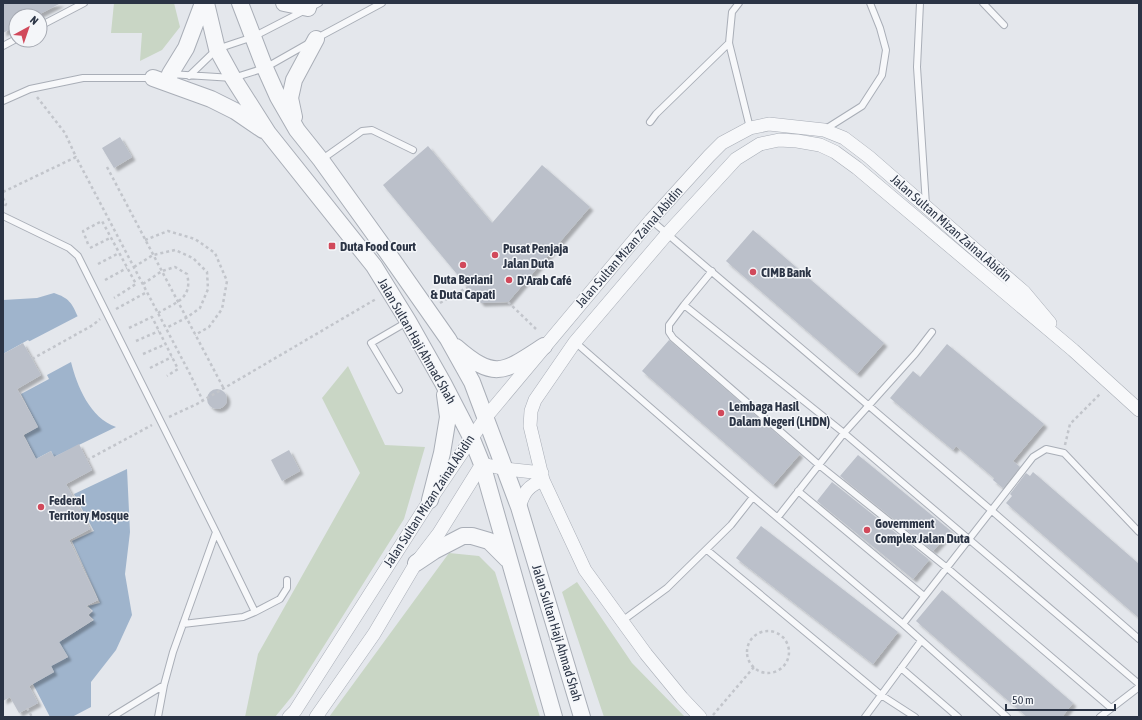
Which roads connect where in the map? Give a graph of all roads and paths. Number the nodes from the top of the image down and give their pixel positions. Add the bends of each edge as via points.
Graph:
1 (84, 3) edge
2 (204, 3) edge
3 (240, 3) edge
4 (284, 3) edge
5 (382, 3) edge
6 (739, 3) edge
7 (870, 3) edge
8 (920, 3) edge
9 (983, 3) edge
10 (313, 6) edge
11 (48, 22) edge
12 (1004, 25) dead end
13 (253, 37) junction
14 (316, 39) junction
15 (729, 43) junction
16 (217, 49) junction
17 (265, 68) junction
18 (170, 74) junction
19 (189, 76) junction
20 (153, 78) junction
21 (233, 78) junction
22 (30, 89) junction
23 (3, 101) edge
24 (650, 122) dead end
25 (750, 128) junction
26 (297, 130) junction
27 (824, 130) junction
28 (268, 133) junction
29 (413, 150) dead end
30 (76, 157) junction
31 (321, 160) junction
32 (107, 167) dead end
33 (3, 192) edge
34 (3, 198) edge
35 (4, 208) edge
36 (926, 208) junction
37 (3, 216) edge
38 (651, 220) junction
39 (667, 234) junction
40 (110, 238) junction
41 (145, 240) junction
42 (88, 244) dead end
43 (90, 248) dead end
44 (119, 253) junction
45 (153, 255) junction
46 (98, 264) dead end
47 (134, 267) junction
48 (127, 268) junction
49 (162, 271) junction
50 (712, 272) junction
51 (106, 280) dead end
52 (143, 284) junction
53 (468, 287) dead end
54 (147, 292) junction
55 (114, 298) dead end
56 (377, 298) dead end
57 (178, 302) junction
58 (508, 302) dead end
59 (438, 304) dead end
60 (684, 305) junction
61 (158, 313) junction
62 (106, 314) junction
63 (186, 318) junction
64 (408, 321) junction
65 (129, 328) dead end
66 (166, 328) junction
67 (536, 329) dead end
68 (159, 331) junction
69 (932, 332) dead end
70 (195, 335) junction
71 (448, 339) junction
72 (136, 341) dead end
73 (575, 342) junction
74 (166, 344) junction
75 (544, 346) junction
76 (1073, 350) junction
77 (143, 354) dead end
78 (172, 357) junction
79 (32, 359) dead end
80 (150, 368) dead end
81 (167, 376) dead end
82 (443, 383) junction
83 (1110, 384) junction
84 (224, 389) junction
85 (399, 390) dead end
86 (203, 401) junction
87 (868, 405) junction
88 (1139, 410) edge
89 (486, 417) junction
90 (160, 420) junction
91 (844, 433) junction
92 (471, 437) junction
93 (1064, 453) junction
94 (87, 460) dead end
95 (482, 464) junction
96 (819, 465) junction
97 (506, 469) junction
98 (542, 477) junction
99 (798, 491) junction
100 (753, 497) junction
101 (430, 500) junction
102 (519, 507) junction
103 (991, 510) junction
104 (778, 517) junction
105 (216, 532) junction
106 (1139, 532) edge
107 (968, 539) junction
108 (707, 550) junction
109 (508, 560) junction
110 (416, 563) junction
111 (946, 567) junction
112 (287, 580) dead end
113 (924, 596) junction
114 (255, 612) junction
115 (622, 621) junction
116 (183, 624) junction
117 (903, 624) junction
118 (1139, 639) edge
119 (921, 641) junction
120 (754, 667) junction
121 (901, 668) junction
122 (164, 685) junction
123 (1139, 686) edge
124 (881, 695) junction
125 (27, 708) dead end
126 (1111, 708) junction
127 (116, 716) edge
128 (32, 717) edge
129 (158, 717) edge
130 (289, 717) edge
131 (316, 717) edge
132 (554, 717) edge
133 (582, 717) edge
134 (700, 717) edge
135 (711, 717) edge
136 (865, 717) edge
137 (915, 717) edge
138 (958, 717) edge
139 (1007, 717) edge
140 (1100, 717) edge

1 - 11 lane
2 - 16 street, Jalan Sultan Haji Ahmad Shah
2 - 18 street via 186,48
3 - 13 street, Jalan Sultan Haji Ahmad Shah
4 - 10 street
5 - 14 lane
6 - 15 lane via 732,12
7 - 27 lane via 886,50 882,75 862,106
8 - 36 lane via 917,67
9 - 12 lane
10 - 13 lane
13 - 16 lane
13 - 17 street, Jalan Sultan Haji Ahmad Shah
14 - 17 lane
14 - 26 street via 294,80 290,98
15 - 24 lane
15 - 25 lane
16 - 19 lane
16 - 21 street, Jalan Sultan Haji Ahmad Shah
17 - 21 lane
17 - 26 street, Jalan Sultan Haji Ahmad Shah
18 - 19 lane
18 - 20 lane
19 - 21 lane
20 - 22 lane via 83,78
20 - 28 street via 210,99 235,111
21 - 28 street, Jalan Sultan Haji Ahmad Shah
22 - 23 lane
22 - 30 path via 64,133
25 - 27 street, Jalan Sultan Mizan Zainal Abidin via 769,124
25 - 38 street, Jalan Sultan Mizan Zainal Abidin via 722,143
26 - 31 street, Jalan Sultan Haji Ahmad Shah
27 - 36 street, Jalan Sultan Mizan Zainal Abidin via 844,138 869,157
28 - 64 street, Jalan Sultan Haji Ahmad Shah via 374,266
29 - 31 lane via 372,130 362,131
30 - 33 path
30 - 47 path
31 - 71 street, Jalan Sultan Haji Ahmad Shah
32 - 41 path
34 - 35 path via 6,204
36 - 76 street, Jalan Sultan Mizan Zainal Abidin via 1024,292
37 - 62 lane via 69,248 78,256
38 - 39 lane
38 - 75 street, Jalan Sultan Mizan Zainal Abidin
39 - 50 lane
39 - 73 street, Jalan Sultan Mizan Zainal Abidin
39 - 76 street, Jalan Sultan Mizan Zainal Abidin via 736,159 760,144 779,140 820,145 857,168
40 - 42 path via 102,221 83,230
40 - 43 path
40 - 44 path
41 - 45 path
41 - 70 path via 168,231 195,238 215,253 227,281 222,309 209,327
44 - 46 path
44 - 48 path
45 - 47 path
45 - 49 path
45 - 63 path via 175,250 193,258 207,272 208,289 200,308
47 - 52 path
48 - 51 path
48 - 55 path via 136,284
49 - 52 path
49 - 57 path
49 - 57 path via 175,267 187,274 189,284 184,298
50 - 60 lane
50 - 87 lane
52 - 54 path
53 - 59 path
54 - 61 path
54 - 62 path
56 - 84 path
57 - 61 path
57 - 63 path
58 - 67 path
60 - 91 lane
60 - 96 lane via 669,325 669,332 673,338
61 - 66 path
62 - 79 path via 93,325
62 - 90 lane
63 - 66 path
63 - 70 path
64 - 82 street, Jalan Sultan Haji Ahmad Shah
64 - 85 lane via 371,343
65 - 68 path via 152,317
66 - 86 path
68 - 72 path
68 - 74 path
69 - 87 lane
70 - 84 path
71 - 75 street via 475,362 500,370 510,367
71 - 89 street, Jalan Sultan Haji Ahmad Shah via 472,382
73 - 98 street, Jalan Sultan Mizan Zainal Abidin via 535,400 532,411 530,426
73 - 100 lane
74 - 77 path
74 - 78 path
75 - 89 street, Jalan Sultan Mizan Zainal Abidin
76 - 83 street, Jalan Sultan Mizan Zainal Abidin
78 - 80 path
78 - 81 path via 178,369
82 - 92 street, Jalan Sultan Haji Ahmad Shah
82 - 101 street via 448,417
83 - 88 street, Jalan Sultan Mizan Zainal Abidin
83 - 93 path via 1070,424
84 - 86 path
86 - 90 path
87 - 91 lane
87 - 103 lane
89 - 92 street, Jalan Sultan Mizan Zainal Abidin
89 - 97 street, Jalan Sultan Haji Ahmad Shah
90 - 94 path
90 - 105 lane
91 - 96 lane
91 - 107 lane
92 - 95 street, Jalan Sultan Haji Ahmad Shah
92 - 101 street, Jalan Sultan Mizan Zainal Abidin
93 - 103 lane via 1046,449 1033,457
93 - 106 lane
95 - 97 street, Jalan Sultan Mizan Zainal Abidin
95 - 109 street, Jalan Sultan Haji Ahmad Shah
95 - 110 street, Jalan Sultan Mizan Zainal Abidin
96 - 99 lane
96 - 111 lane
97 - 98 street, Jalan Sultan Mizan Zainal Abidin
97 - 102 street, Jalan Sultan Haji Ahmad Shah
98 - 102 street via 527,489
98 - 115 street, Jalan Sultan Mizan Zainal Abidin via 585,570
99 - 104 lane
99 - 113 lane
100 - 104 lane
100 - 108 lane
101 - 130 street, Jalan Sultan Mizan Zainal Abidin
102 - 133 street, Jalan Sultan Haji Ahmad Shah
103 - 107 lane
103 - 118 lane
104 - 117 lane
105 - 114 lane
105 - 116 lane
107 - 111 lane
107 - 123 lane
108 - 115 lane via 667,588
108 - 124 lane
109 - 110 street via 489,541 463,536
109 - 132 street, Jalan Sultan Haji Ahmad Shah
110 - 131 street, Jalan Sultan Mizan Zainal Abidin via 374,634
111 - 113 lane
111 - 126 lane
112 - 114 lane via 287,588 280,599
113 - 117 lane
114 - 116 lane via 243,617
115 - 134 street, Jalan Sultan Mizan Zainal Abidin via 646,654
116 - 122 lane
117 - 119 lane
119 - 121 lane
119 - 139 lane
120 - 120 path via 765,672 778,670 783,666 787,661 788,648 782,636 769,631 755,635 750,640 747,654
120 - 135 path
121 - 124 lane
121 - 138 lane
122 - 127 lane
122 - 129 lane
123 - 126 lane
124 - 136 lane
124 - 137 lane
125 - 128 path
126 - 140 lane

